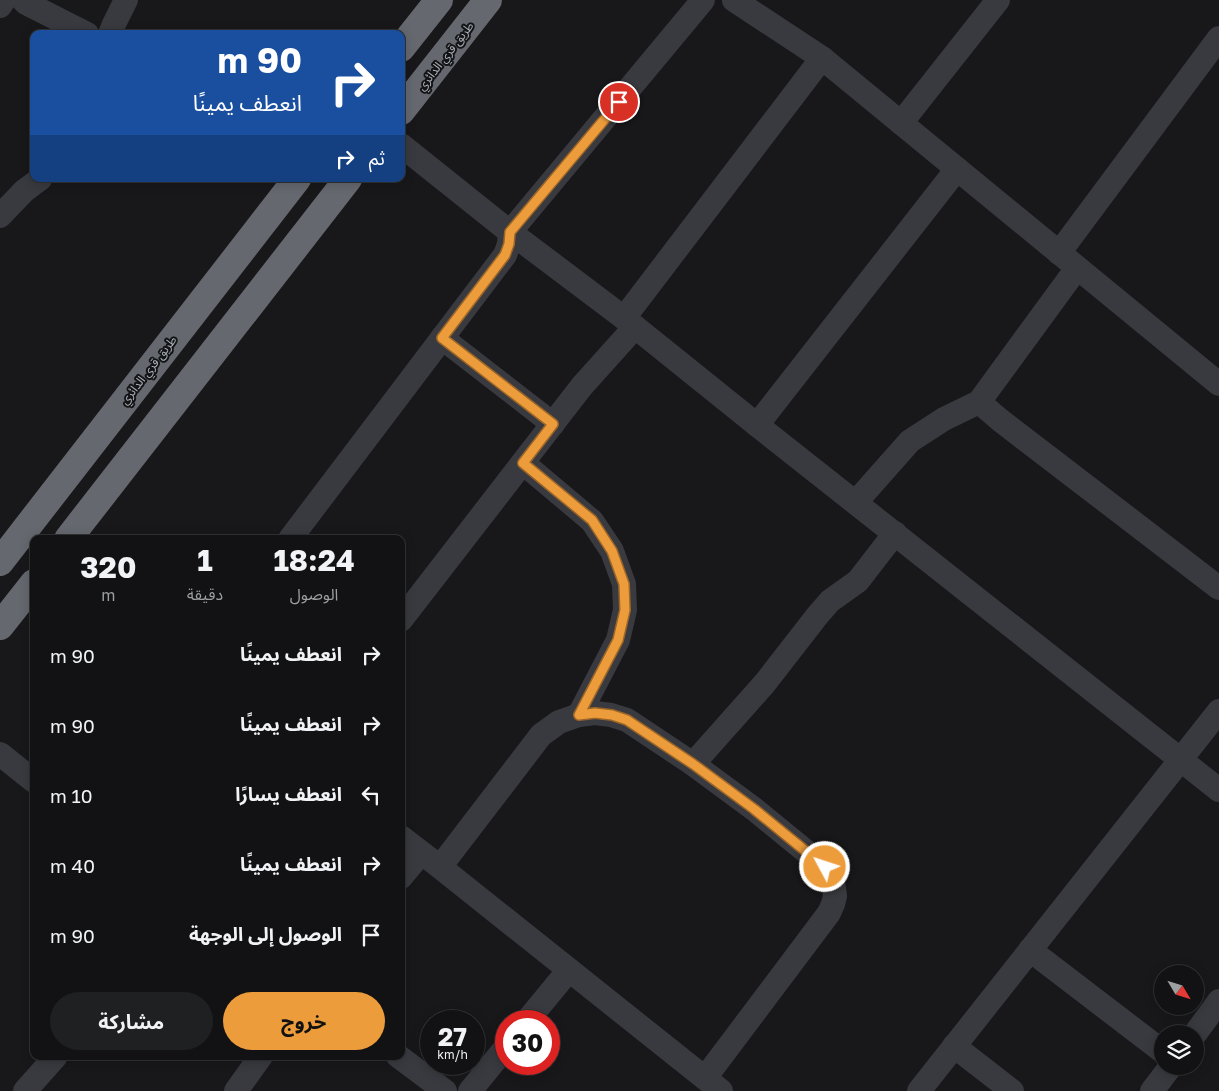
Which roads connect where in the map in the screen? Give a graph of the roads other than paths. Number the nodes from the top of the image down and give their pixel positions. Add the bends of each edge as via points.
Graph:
1 (4, 0) edge
2 (23, 0) edge
3 (126, 0) edge
4 (439, 0) edge
5 (488, 0) edge
6 (703, 0) edge
7 (734, 0) edge
8 (998, 0) edge
9 (0, 6) edge
10 (79, 30) edge
11 (112, 30) edge
12 (1219, 38) edge
13 (405, 43) edge
14 (822, 58) junction
15 (405, 106) edge
16 (901, 123) junction
17 (405, 148) edge
18 (957, 169) junction
19 (36, 182) edge
20 (295, 182) edge
21 (346, 182) edge
22 (274, 208) junction
23 (0, 216) edge
24 (510, 232) junction
25 (306, 233) junction
26 (1059, 253) junction
27 (1077, 268) junction
28 (630, 323) junction
29 (442, 338) junction
30 (1219, 383) edge
31 (979, 402) junction
32 (553, 424) junction
33 (757, 425) junction
34 (523, 463) junction
35 (856, 502) junction
36 (895, 534) junction
37 (71, 535) edge
38 (293, 535) edge
39 (0, 562) edge
40 (30, 588) edge
41 (1219, 588) edge
42 (405, 615) edge
43 (0, 626) edge
44 (1219, 711) edge
45 (579, 715) junction
46 (0, 754) edge
47 (1180, 759) junction
48 (693, 764) junction
49 (30, 778) edge
50 (1219, 790) edge
51 (405, 840) edge
52 (421, 852) junction
53 (440, 867) junction
54 (405, 872) edge
55 (1030, 950) junction
56 (570, 970) junction
57 (1219, 1001) edge
58 (536, 1010) edge
59 (1202, 1025) edge
60 (1154, 1045) edge
61 (954, 1046) junction
62 (52, 1060) edge
63 (258, 1060) edge
64 (403, 1060) edge
65 (495, 1060) edge
66 (1164, 1075) edge
67 (715, 1087) edge
68 (25, 1091) edge
69 (236, 1091) edge
70 (445, 1091) edge
71 (470, 1091) edge
72 (919, 1091) edge
73 (1012, 1091) edge
74 (1152, 1091) edge

1 - 9 street
2 - 10 street
3 - 11 street
4 - 13 highway
5 - 15 highway, طريق قري الدائري
6 - 24 street
7 - 14 street
8 - 16 street
12 - 26 street
14 - 16 street
14 - 28 street
16 - 18 street
17 - 24 street
18 - 26 street
18 - 33 street
19 - 23 street
20 - 22 highway, طريق قري الدائري
21 - 25 highway
22 - 25 highway
22 - 39 highway, طريق قري الدائري
24 - 28 street
24 - 29 street via 505,255
25 - 37 highway
26 - 27 street
27 - 30 street
27 - 31 street
28 - 32 street
28 - 33 street
29 - 32 street
29 - 38 street
31 - 35 street via 944,418 910,440
31 - 41 street
32 - 34 street
33 - 35 street
34 - 42 street
34 - 45 street via 592,520 612,551 624,584 625,610 618,640
35 - 36 street
36 - 47 street
36 - 48 street via 858,581 830,601 765,683
40 - 43 highway
44 - 47 street
45 - 48 street via 595,713 627,720
45 - 53 street via 559,722 541,735
46 - 49 street
47 - 50 street
47 - 55 street
48 - 67 street via 825,867 833,881 835,896 829,913
51 - 52 street
52 - 53 street
52 - 54 street
53 - 56 street
55 - 60 street
55 - 61 street
56 - 58 street
56 - 67 street
57 - 59 street
61 - 72 street
61 - 73 street
62 - 68 street
63 - 69 street
64 - 70 street
65 - 71 street
66 - 74 street

